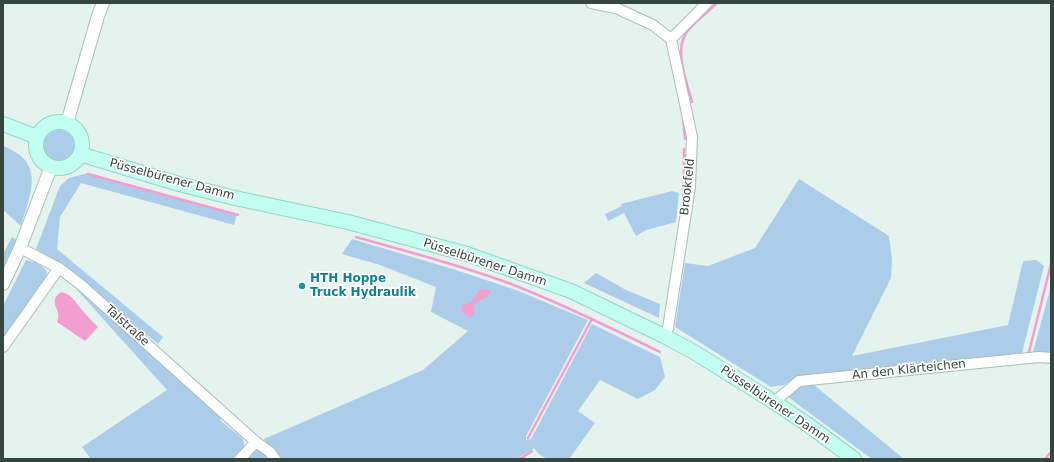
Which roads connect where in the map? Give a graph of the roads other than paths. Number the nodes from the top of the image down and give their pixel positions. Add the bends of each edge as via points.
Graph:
1 (103, 3) edge
2 (591, 3) edge
3 (707, 3) edge
4 (671, 39) junction
5 (67, 123) junction
6 (3, 124) edge
7 (37, 137) junction
8 (80, 154) junction
9 (51, 167) junction
10 (20, 248) junction
11 (59, 268) junction
12 (3, 284) edge
13 (664, 336) junction
14 (3, 347) edge
15 (1051, 358) edge
16 (774, 402) junction
17 (256, 442) junction
18 (240, 459) edge
19 (275, 459) edge
20 (854, 459) edge

1 - 5 street
2 - 4 street via 616,8 653,25
3 - 4 street
4 - 13 street, Brookfeld via 692,136 690,187 668,328
5 - 7 main road via 52,123 40,131
5 - 8 main road via 74,127 82,140
6 - 7 main road
7 - 9 main road via 36,152 45,164
8 - 9 main road via 65,168
8 - 13 main road, Püsselbürener Damm via 179,184 348,222 468,254 571,291
9 - 10 street
10 - 11 street, Talstraße
10 - 12 street
11 - 14 street
11 - 17 street, Talstraße
13 - 16 main road, Püsselbürener Damm
15 - 16 street, An den Klärteichen via 1039,357 799,381
16 - 20 main road, Püsselbürener Damm
17 - 18 street
17 - 19 street, Talstraße

